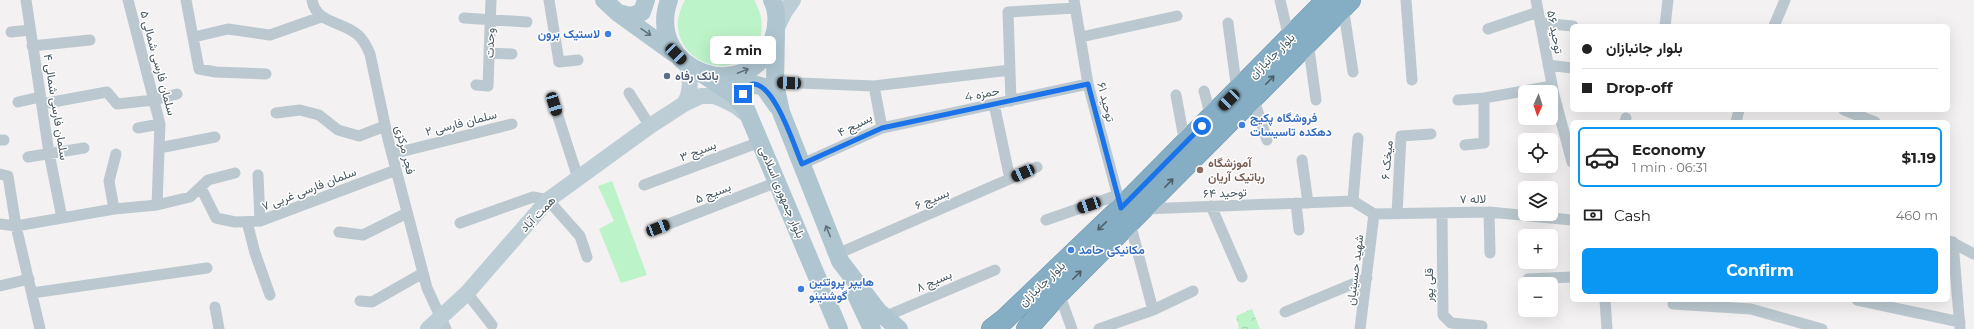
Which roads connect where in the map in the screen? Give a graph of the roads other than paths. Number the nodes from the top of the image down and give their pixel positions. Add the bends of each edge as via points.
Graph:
1 (26, 0) edge
2 (128, 0) edge
3 (186, 0) edge
4 (312, 0) edge
5 (491, 0) edge
6 (549, 0) edge
7 (604, 0) edge
8 (646, 0) edge
9 (669, 0) edge
10 (772, 0) edge
11 (793, 0) edge
12 (1280, 0) edge
13 (1406, 0) edge
14 (1536, 0) edge
15 (1668, 0) edge
16 (1785, 0) edge
17 (1340, 2) edge
18 (1075, 4) edge
19 (618, 13) junction
20 (1177, 16) dead end
21 (321, 17) junction
22 (1539, 17) junction
23 (464, 18) dead end
24 (490, 20) junction
25 (527, 22) dead end
26 (1228, 23) dead end
27 (1665, 24) edge
28 (1775, 24) edge
29 (1570, 25) edge
30 (1488, 29) dead end
31 (30, 30) junction
32 (11, 32) dead end
33 (776, 32) junction
34 (194, 37) junction
35 (1081, 37) junction
36 (90, 40) dead end
37 (1299, 40) junction
38 (32, 46) junction
39 (489, 53) junction
40 (512, 54) dead end
41 (578, 60) dead end
42 (688, 64) junction
43 (1548, 65) junction
44 (1570, 68) edge
45 (1010, 70) junction
46 (1353, 72) dead end
47 (266, 74) dead end
48 (1412, 80) dead end
49 (775, 82) junction
50 (1088, 84) junction
51 (1552, 85) edge
52 (476, 86) dead end
53 (874, 86) junction
54 (1204, 91) dead end
55 (1518, 92) edge
56 (629, 93) dead end
57 (177, 94) dead end
58 (1245, 94) junction
59 (1176, 95) dead end
60 (1484, 98) junction
61 (41, 100) junction
62 (154, 100) junction
63 (1316, 100) dead end
64 (1458, 100) dead end
65 (1011, 101) junction
66 (18, 102) dead end
67 (554, 104) dead end
68 (684, 104) junction
69 (994, 104) junction
70 (1558, 107) edge
71 (781, 112) junction
72 (1849, 112) edge
73 (276, 113) dead end
74 (749, 115) junction
75 (1211, 117) junction
76 (1869, 120) edge
77 (160, 124) junction
78 (512, 124) dead end
79 (385, 126) junction
80 (650, 126) junction
81 (138, 128) dead end
82 (882, 128) junction
83 (1431, 134) dead end
84 (215, 137) dead end
85 (1358, 138) dead end
86 (1267, 140) dead end
87 (760, 142) junction
88 (1185, 144) junction
89 (1465, 145) dead end
90 (84, 148) dead end
91 (159, 148) junction
92 (1570, 148) edge
93 (49, 153) junction
94 (116, 154) dead end
95 (392, 154) junction
96 (28, 156) dead end
97 (1302, 160) dead end
98 (802, 164) junction
99 (1037, 167) dead end
100 (396, 170) junction
101 (235, 173) dead end
102 (0, 174) edge
103 (258, 175) dead end
104 (578, 178) junction
105 (1010, 179) junction
106 (778, 182) junction
107 (644, 185) dead end
108 (201, 188) junction
109 (548, 200) junction
110 (1353, 201) junction
111 (1296, 203) junction
112 (1308, 203) junction
113 (157, 205) junction
114 (1211, 206) junction
115 (114, 209) junction
116 (1128, 209) junction
117 (1489, 212) junction
118 (407, 213) junction
119 (1442, 213) junction
120 (1374, 214) junction
121 (1397, 214) junction
122 (62, 218) junction
123 (1046, 220) dead end
124 (1570, 220) edge
125 (260, 221) junction
126 (247, 222) junction
127 (460, 223) dead end
128 (0, 224) edge
129 (16, 226) junction
130 (658, 228) dead end
131 (1299, 230) dead end
132 (339, 232) dead end
133 (1950, 241) edge
134 (1974, 245) edge
135 (1490, 253) dead end
136 (1974, 254) edge
137 (587, 257) dead end
138 (838, 257) junction
139 (207, 268) dead end
140 (995, 270) dead end
141 (423, 273) junction
142 (1242, 277) dead end
143 (1570, 277) edge
144 (1367, 278) junction
145 (1558, 278) edge
146 (29, 279) junction
147 (0, 286) edge
148 (1193, 291) dead end
149 (32, 293) junction
150 (467, 293) junction
151 (1059, 293) junction
152 (270, 295) dead end
153 (360, 301) dead end
154 (1605, 302) edge
155 (1865, 302) edge
156 (1698, 303) edge
157 (1673, 304) dead end
158 (215, 307) dead end
159 (1153, 310) junction
160 (1285, 312) dead end
161 (878, 323) edge
162 (443, 324) edge
163 (492, 325) dead end
164 (835, 325) edge
165 (1482, 326) dead end
166 (1960, 326) edge
167 (40, 329) edge
168 (219, 329) edge
169 (428, 329) edge
170 (899, 329) edge
171 (992, 329) edge
172 (1027, 329) edge
173 (1072, 329) edge
174 (1099, 329) edge
175 (1360, 329) edge
176 (1607, 329) edge
177 (1822, 329) edge

1 - 31 street, سلمان فارسی شمالی ۴
2 - 62 street, سلمان فارسی شمالی ۵
3 - 34 street
4 - 21 street via 315,10
5 - 24 street, وحدت
6 - 41 street via 559,62
7 - 19 main road, بلوار جمهوری اسلامی
8 - 19 main road via 642,12 637,15
9 - 42 main road via 665,24 668,40
10 - 33 main road
11 - 33 main road
12 - 37 street
13 - 48 street
14 - 22 street, توحید ۵۶
15 - 27 street
16 - 28 street
17 - 37 highway, بلوار جانبازان
17 - 46 street
18 - 35 street, توحید ۶۱
18 - 45 street via 1008,12
19 -> 42 main road, بلوار جمهوری اسلامی
20 - 35 street
21 - 34 street via 270,35 228,29
21 - 79 street, فجر مرکزی via 358,34 366,44
22 - 29 street
22 - 30 street
22 - 43 street, توحید ۵۶
23 - 24 street
24 - 25 street
24 - 39 street, وحدت
26 - 58 street
31 - 32 street
31 - 38 street, سلمان فارسی شمالی ۴
42 -> 33 main road via 717,76 728,76 748,70 761,60
33 - 49 main road
34 - 47 street via 199,69
35 - 50 street, توحید ۶۱
36 - 38 street
37 - 58 highway, بلوار جانبازان
37 - 63 street
38 - 61 street, سلمان فارسی شمالی ۴
39 - 40 street
39 - 52 street, وحدت via 488,86
42 - 68 main road via 689,92
42 - 74 main road, بلوار جمهوری اسلامی via 734,95
43 - 44 street
43 - 51 street, توحید ۵۶
45 - 53 street
45 - 65 street
49 - 53 street
49 - 71 main road
50 - 65 street, حمزه 4
50 - 116 street, توحید ۶۱
53 - 82 street, بسیج ۴
54 - 75 street
55 - 60 street
56 - 80 street
57 - 62 street
58 - 75 highway, بلوار جانبازان
58 - 86 street
116 -> 58 highway, بلوار جانبازان
59 - 88 street
60 - 64 street
60 - 89 street via 1484,143
61 - 62 street via 107,92 117,104
61 - 66 street
61 - 93 street, سلمان فارسی شمالی ۴
62 - 77 street, سلمان فارسی شمالی ۵
65 - 69 street, حمزه 4
67 - 104 street
68 - 74 main road, همت آباد via 701,96 714,96
68 - 80 main road, همت آباد
69 - 82 street, حمزه 4
69 - 105 street
70 - 92 street, توحید ۵۶
71 - 74 main road via 764,88 757,84 749,85 744,91 743,98
71 - 98 main road
72 - 76 street
73 - 79 street via 300,110 319,116 338,130 359,136
74 - 87 main road, بلوار جمهوری اسلامی
75 - 88 highway, بلوار جانبازان
77 - 81 street
77 - 91 street, سلمان فارسی شمالی ۵
78 - 95 street, سلمان فارسی ۲
79 - 95 street, فجر مرکزی
80 - 104 main road, همت آباد
82 - 98 street, بسیج ۴
83 - 121 street, میخک ۶ via 1401,136
84 - 91 street
85 - 110 street
87 - 106 main road, بلوار جمهوری اسلامی
87 - 107 street, بسیج ۳
88 - 116 highway, بلوار جانبازان
90 - 93 street
91 - 113 street, سلمان فارسی شمالی ۵
93 - 96 street
93 - 122 street, سلمان فارسی شمالی ۴
94 - 115 street via 109,181
95 - 100 street, فجر مرکزی
97 - 112 street
138 -> 98 main road
99 - 105 street, بسیج ۶
100 - 118 street, فجر مرکزی
100 - 125 street, سلمان فارسی غربی ۷
101 - 108 street via 208,180
102 - 129 street via 8,176
103 - 125 street
104 - 109 main road, همت آباد
105 - 138 street, بسیج ۶
106 - 130 street, بسیج ۵
106 - 164 main road, بلوار جمهوری اسلامی
108 - 113 street via 190,197
108 - 126 street, سلمان فارسی غربی ۷ via 216,218
109 - 127 street via 533,197
109 - 137 street via 580,236
109 - 150 main road, همت آباد
110 - 112 street, توحید ۶۴
110 - 120 street
111 - 112 street, توحید ۶۴
111 - 114 street, توحید ۶۴
111 - 131 street
113 - 115 street
114 - 116 street, توحید ۶۴
114 - 142 street
115 - 122 street
116 - 123 street, توحید ۶۴
151 -> 116 highway, بلوار جانبازان
116 - 159 street, توحید ۶۱
116 -> 171 highway, بلوار جانبازان
117 - 119 street, لاله ۷
117 - 124 street, لاله ۷
117 - 135 street
118 - 132 street via 363,235
118 - 141 street, فجر مرکزی
119 - 121 street, لاله ۷
119 - 165 street, قلی پور via 1443,315 1451,323
120 - 121 street, لاله ۷
120 - 144 street, شهید حسینیان
122 - 129 street
125 - 126 street, سلمان فارسی غربی ۷
126 - 152 street via 254,253
128 - 129 street
129 - 146 street
133 - 134 street
133 - 136 street
133 - 166 street
138 - 161 main road
139 - 149 street
140 - 161 street, بسیج ۸
141 - 153 street via 372,302
141 - 162 street, فجر مرکزی
143 - 145 street
144 - 160 street
144 - 175 street, شهید حسینیان
146 - 147 street
146 - 149 street
148 - 159 street
149 - 167 street
150 - 162 main road, همت آباد
150 - 163 street
151 - 172 highway, بلوار جانبازان
151 - 173 street
154 - 176 street
155 - 166 street
156 - 157 street
156 - 177 street via 1751,309
158 - 168 street
159 - 174 street
161 - 170 main road
162 - 169 main road, همت آباد

